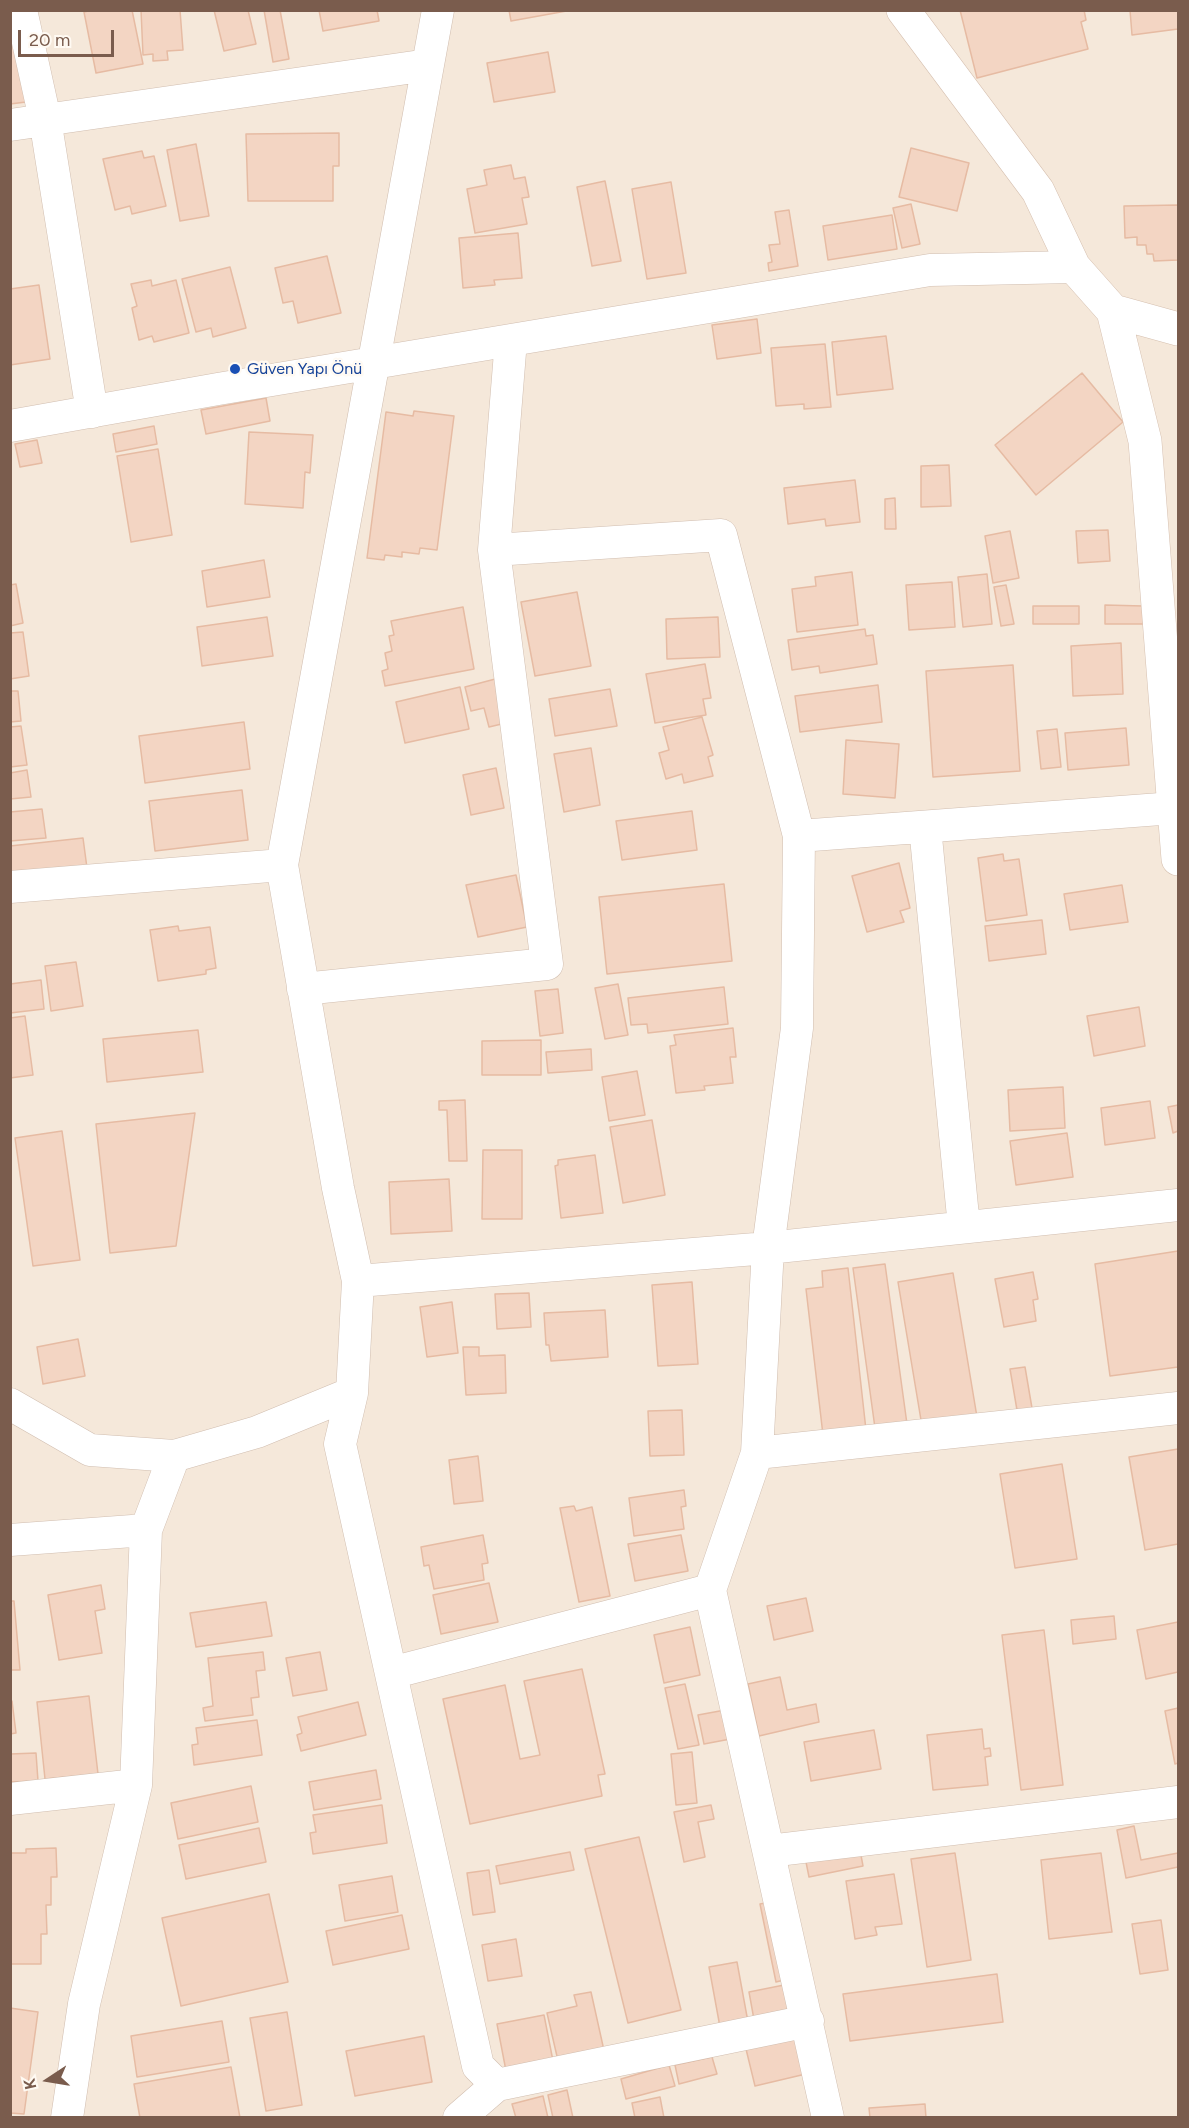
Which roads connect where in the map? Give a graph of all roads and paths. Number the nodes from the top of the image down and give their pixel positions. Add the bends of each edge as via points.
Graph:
1 (21, 10) edge
2 (438, 10) edge
3 (903, 10) edge
4 (429, 65) junction
5 (45, 119) junction
6 (10, 125) edge
7 (1074, 267) junction
8 (1113, 311) junction
9 (1179, 328) edge
10 (512, 340) junction
11 (375, 363) junction
12 (92, 411) junction
13 (10, 426) edge
14 (494, 550) junction
15 (1174, 808) junction
16 (925, 827) junction
17 (799, 836) junction
18 (1178, 851) edge
19 (282, 865) junction
20 (10, 887) edge
21 (303, 989) junction
22 (1179, 1205) edge
23 (964, 1227) junction
24 (768, 1248) junction
25 (358, 1281) junction
26 (352, 1393) junction
27 (10, 1404) edge
28 (1179, 1408) edge
29 (757, 1453) junction
30 (174, 1456) junction
31 (146, 1530) junction
32 (10, 1540) edge
33 (710, 1590) junction
34 (391, 1673) junction
35 (136, 1785) junction
36 (10, 1799) edge
37 (1179, 1802) edge
38 (770, 1851) junction
39 (808, 2021) junction
40 (497, 2085) junction
41 (67, 2118) edge
42 (459, 2118) edge
43 (828, 2118) edge

1 - 5 street
2 - 4 street
3 - 7 street via 1038,191
4 - 5 street
4 - 11 street
5 - 6 street
5 - 12 street
7 - 8 street
7 - 10 street via 930,270
8 - 9 street
8 - 15 street via 1145,441
10 - 11 street
10 - 14 street
11 - 12 street
11 - 19 street
12 - 13 street
14 - 17 street via 722,535
14 - 21 street via 547,964
15 - 16 street
15 - 18 street
16 - 17 street
16 - 23 street
17 - 24 street via 797,1028
19 - 20 street
19 - 21 street
21 - 25 street
22 - 23 street
23 - 24 street
24 - 25 street
24 - 29 street
25 - 26 street
26 - 30 street via 257,1432
26 - 34 street via 340,1444
27 - 30 street via 90,1450
28 - 29 street
29 - 33 street
30 - 31 street
31 - 32 street
31 - 35 street
33 - 34 street
33 - 38 street
34 - 40 street via 478,2066
35 - 36 street
35 - 41 street via 84,2004
37 - 38 street
38 - 39 street
39 - 40 street
39 - 43 street
40 - 42 street

